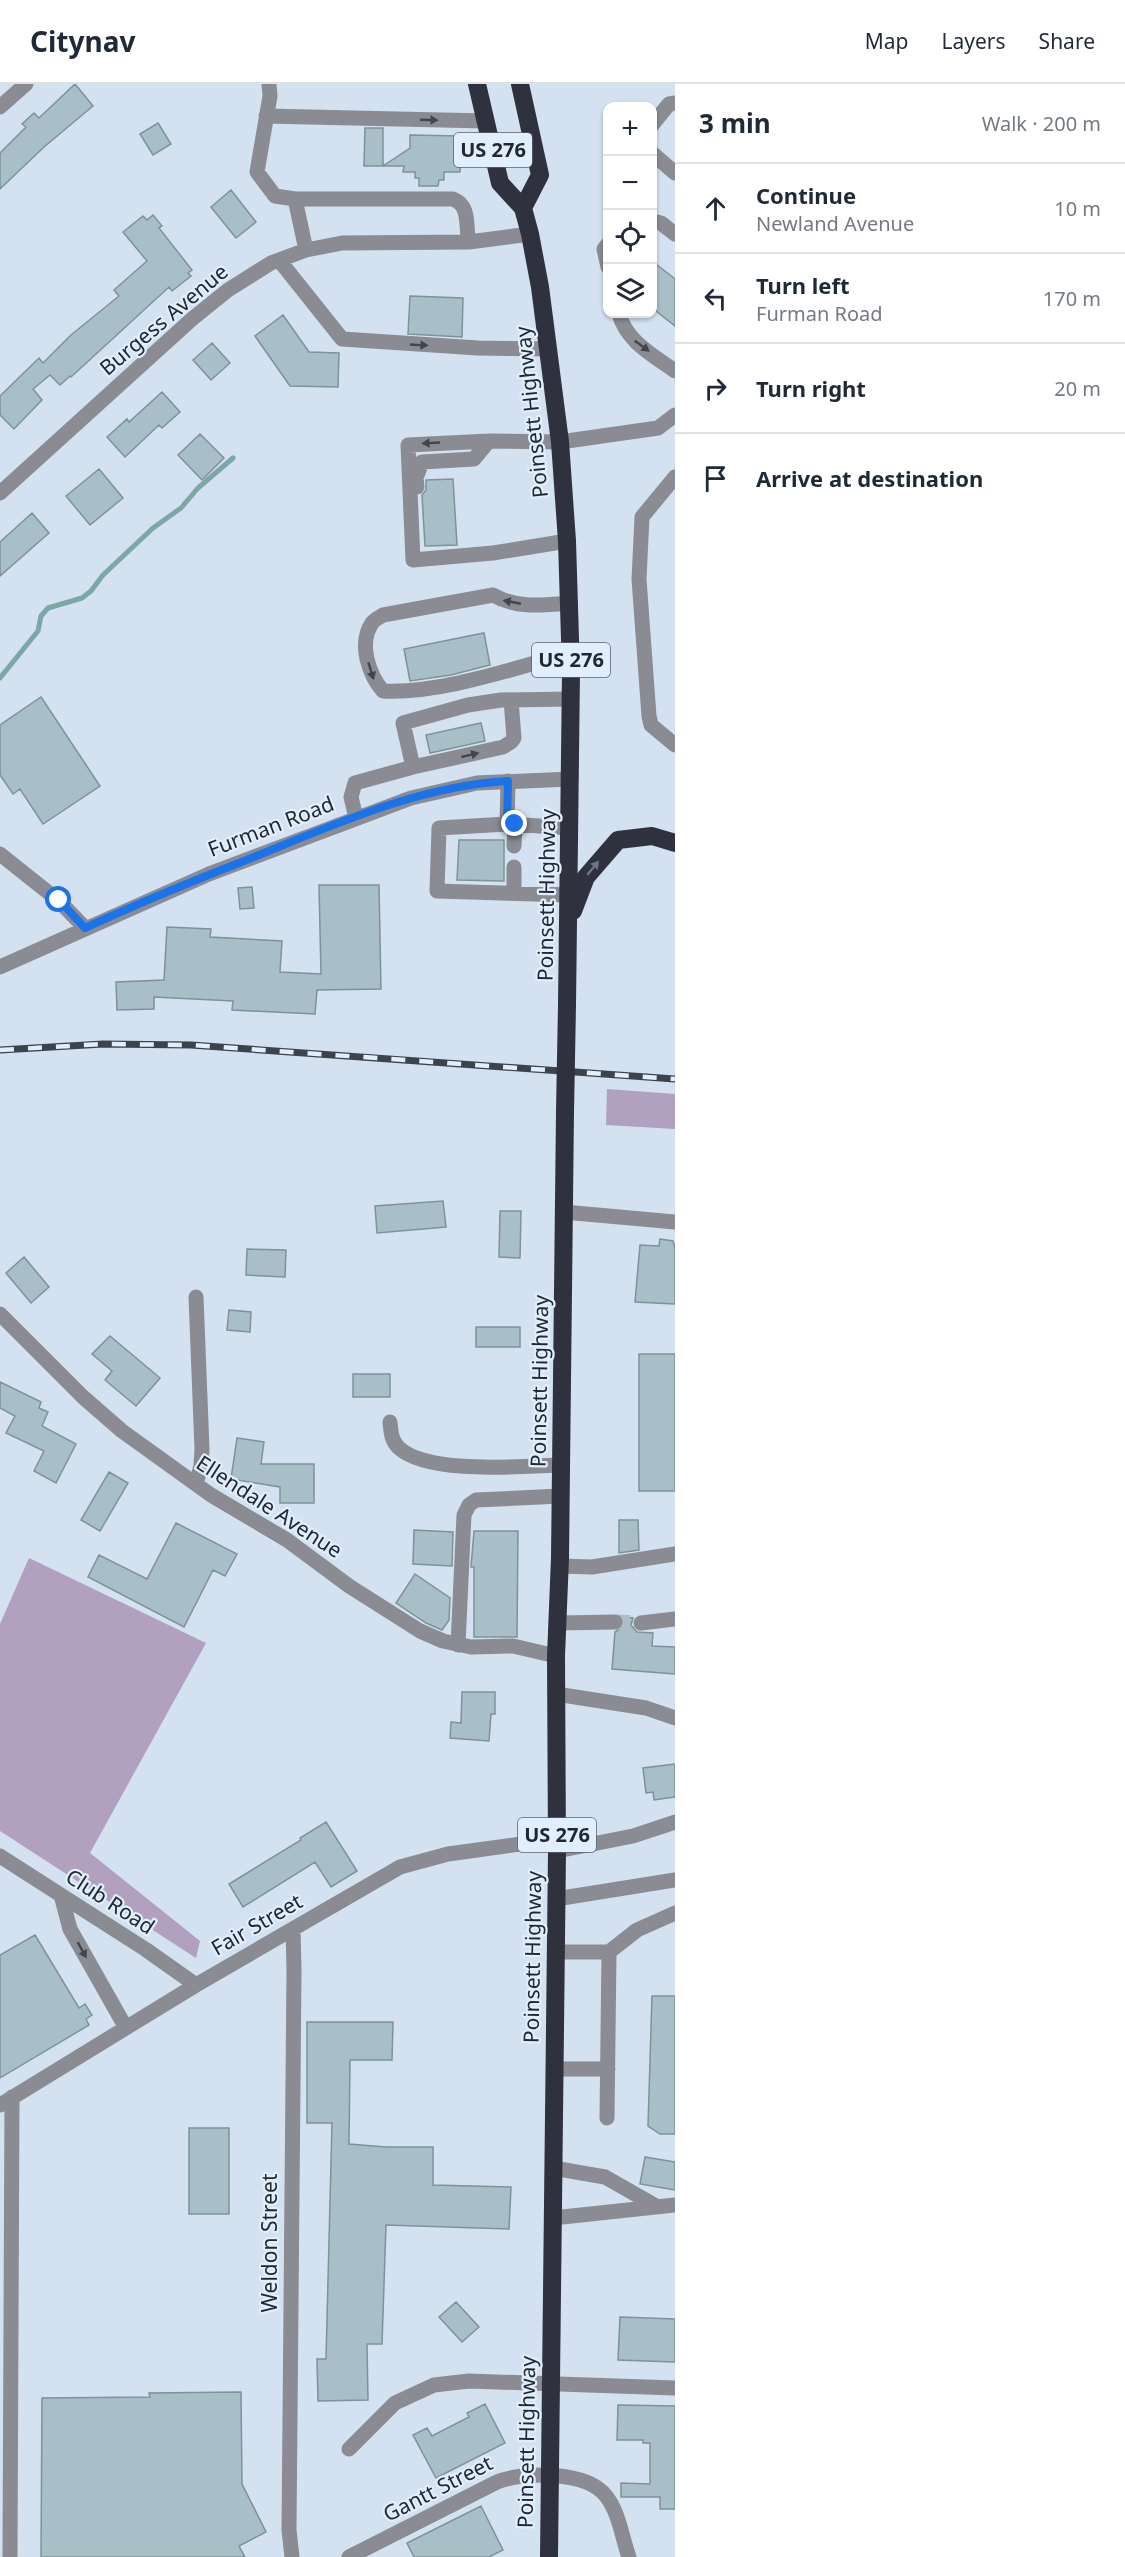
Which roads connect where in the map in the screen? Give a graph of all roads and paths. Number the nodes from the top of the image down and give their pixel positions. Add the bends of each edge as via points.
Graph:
1 (26, 84) edge
2 (269, 84) edge
3 (477, 84) edge
4 (520, 84) edge
5 (531, 84) edge
6 (675, 103) edge
7 (0, 107) edge
8 (266, 116) junction
9 (657, 119) edge
10 (486, 121) junction
11 (534, 142) junction
12 (655, 156) edge
13 (675, 173) edge
14 (295, 199) junction
15 (523, 208) junction
16 (657, 222) edge
17 (530, 234) junction
18 (675, 234) edge
19 (469, 242) junction
20 (306, 250) junction
21 (279, 260) junction
22 (620, 318) edge
23 (549, 349) junction
24 (675, 371) edge
25 (675, 415) edge
26 (489, 441) junction
27 (560, 442) junction
28 (675, 477) edge
29 (0, 494) edge
30 (567, 541) junction
31 (422, 559) junction
32 (570, 603) junction
33 (571, 653) junction
34 (571, 699) junction
35 (512, 700) junction
36 (675, 745) edge
37 (412, 767) junction
38 (571, 779) junction
39 (508, 781) junction
40 (356, 818) junction
41 (511, 824) junction
42 (570, 828) junction
43 (675, 843) edge
44 (514, 846) dead end
45 (0, 854) edge
46 (514, 867) dead end
47 (514, 893) junction
48 (569, 895) junction
49 (569, 921) junction
50 (85, 928) junction
51 (0, 967) edge
52 (564, 1212) junction
53 (675, 1222) edge
54 (196, 1297) dead end
55 (0, 1314) edge
56 (390, 1422) dead end
57 (561, 1465) junction
58 (196, 1484) junction
59 (561, 1496) junction
60 (675, 1554) edge
61 (560, 1566) junction
62 (675, 1619) edge
63 (615, 1622) tunnel mouth
64 (558, 1623) junction
65 (641, 1623) tunnel mouth
66 (458, 1644) junction
67 (556, 1656) junction
68 (556, 1694) junction
69 (675, 1718) edge
70 (675, 1822) edge
71 (557, 1845) junction
72 (0, 1856) edge
73 (675, 1880) edge
74 (61, 1895) junction
75 (556, 1899) junction
76 (675, 1913) edge
77 (293, 1929) junction
78 (556, 1952) junction
79 (609, 1952) junction
80 (196, 1985) junction
81 (126, 2028) junction
82 (554, 2069) junction
83 (608, 2069) junction
84 (6, 2101) edge
85 (607, 2118) dead end
86 (553, 2168) junction
87 (675, 2205) edge
88 (656, 2206) junction
89 (553, 2218) junction
90 (551, 2384) junction
91 (675, 2388) edge
92 (349, 2450) dead end
93 (550, 2475) junction
94 (10, 2557) edge
95 (292, 2557) edge
96 (349, 2557) edge
97 (549, 2557) edge
98 (628, 2557) edge

1 - 7 street
2 - 8 street
3 - 10 highway, Poinsett Highway / US 276
4 - 11 highway, US 276
5 - 11 highway
6 - 9 street via 669,104
8 -> 10 street
8 - 14 street via 257,172 274,196
10 - 15 highway, Poinsett Highway / US 276 via 500,183
11 - 15 highway, US 276 via 540,175
12 - 13 street
14 - 19 street via 453,199 465,208
14 - 20 street
15 - 17 highway, Poinsett Highway / US 276
16 - 18 street
17 - 19 street, Burgess Avenue
17 - 23 highway, Poinsett Highway / US 276
19 - 20 street, Burgess Avenue via 363,242
20 - 21 street, Burgess Avenue
21 -> 23 street via 342,339
21 - 29 street, Burgess Avenue via 228,290 192,319
22 -> 24 street via 631,339
23 - 27 highway, Poinsett Highway / US 276
25 - 27 street via 658,428
26 - 27 street
26 - 31 street via 474,459 422,462 416,478
26 -> 31 street via 408,445 413,560
27 - 30 highway, Poinsett Highway / US 276
28 - 36 street via 642,517 639,579 648,716 651,725
30 - 31 street
30 - 32 highway, Poinsett Highway / US 276
32 - 33 highway, Poinsett Highway / US 276
32 -> 33 street via 506,603 493,595 383,615 372,623 367,657 373,679 383,691 406,692
33 - 34 highway, Poinsett Highway / US 276
34 - 35 street
34 - 38 highway, Poinsett Highway / US 276
37 -> 35 street via 512,742
35 - 37 street via 468,705 403,723
37 - 40 street via 355,783 351,797
38 - 39 street, Furman Road
38 - 42 highway, Poinsett Highway / US 276
39 - 40 street, Furman Road via 477,783 411,798
39 - 41 street
40 - 50 street, Furman Road via 208,874
41 - 42 street
41 - 44 street
41 - 47 street via 439,828 437,891
42 - 48 highway, Poinsett Highway / US 276
49 -> 43 highway via 585,878 618,840 652,836
45 - 50 street via 59,900
46 - 47 street
47 - 48 street
48 - 49 highway, Poinsett Highway / US 276
49 - 52 highway, Poinsett Highway / US 276, bridge
50 - 51 street, Furman Road
52 - 53 street
52 - 57 highway, Poinsett Highway / US 276
54 - 58 street via 202,1449
55 - 58 street, Ellendale Avenue via 122,1431
56 - 57 street via 391,1438 414,1456 475,1468
57 - 59 highway, Poinsett Highway / US 276
58 - 66 street, Ellendale Avenue via 288,1540 349,1586 420,1631
59 - 61 highway, Poinsett Highway / US 276
59 - 66 street via 476,1500 469,1505 464,1515
60 - 61 street via 592,1567
61 - 64 highway, Poinsett Highway / US 276
62 - 65 street
63 - 64 street
64 - 67 highway, Poinsett Highway / US 276
66 - 67 street, Ellendale Avenue via 513,1646
67 - 68 highway, Poinsett Highway / US 276
68 - 69 street via 646,1708
68 - 71 highway, Poinsett Highway / US 276
70 - 71 street, Fair Street via 633,1836
71 - 75 highway, Poinsett Highway / US 276
71 - 77 street, Fair Street via 448,1854 412,1862
72 - 74 street, Club Road
73 - 75 street
74 - 80 street, Club Road
74 -> 81 street via 70,1929
75 - 78 highway, Poinsett Highway / US 276
76 - 79 street via 638,1930
77 - 80 street, Fair Street
77 - 95 street, Weldon Street via 289,2518
78 - 79 street
78 - 82 highway, Poinsett Highway / US 276
79 - 83 street
80 - 81 street, Fair Street
81 - 84 street, Fair Street
82 - 83 street
82 - 86 highway, Poinsett Highway / US 276
83 - 85 street
84 - 94 street
86 - 88 street via 605,2177
86 - 89 highway, Poinsett Highway / US 276
87 - 88 street
88 - 89 street
89 - 90 highway, Poinsett Highway / US 276
90 - 91 street
90 - 92 street via 469,2381 434,2385 394,2403
90 - 93 highway, Poinsett Highway / US 276
93 - 96 street, Gantt Street via 509,2477
93 - 97 highway, Poinsett Highway / US 276
93 - 98 street, Gantt Street via 595,2484 611,2503

